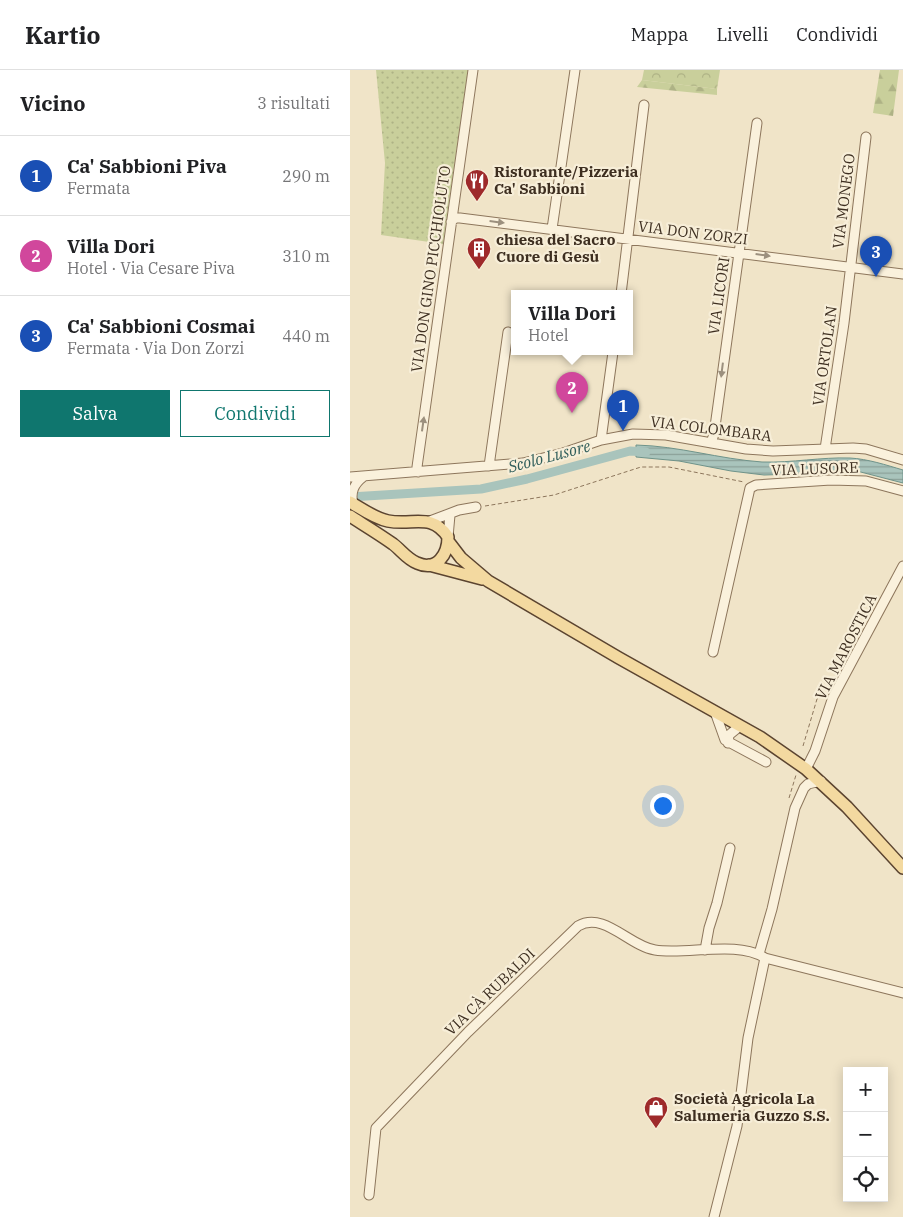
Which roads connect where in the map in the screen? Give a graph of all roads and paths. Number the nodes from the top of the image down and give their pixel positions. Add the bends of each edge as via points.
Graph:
1 (473, 70) edge
2 (575, 70) edge
3 (644, 104) dead end
4 (757, 123) dead end
5 (866, 137) dead end
6 (451, 222) junction
7 (552, 230) junction
8 (628, 238) junction
9 (739, 252) junction
10 (850, 267) junction
11 (903, 274) edge
12 (622, 290) edge
13 (508, 332) dead end
14 (613, 355) edge
15 (601, 440) junction
16 (711, 443) junction
17 (825, 449) junction
18 (903, 460) edge
19 (489, 466) junction
20 (418, 472) junction
21 (350, 477) edge
22 (363, 477) junction
23 (753, 486) junction
24 (903, 491) edge
25 (351, 499) edge
26 (476, 507) joint
27 (450, 515) junction
28 (350, 517) edge
29 (430, 521) junction
30 (448, 539) junction
31 (428, 565) junction
32 (903, 566) edge
33 (488, 581) junction
34 (712, 652) dead end
35 (833, 697) junction
36 (715, 712) junction
37 (740, 726) junction
38 (728, 743) junction
39 (803, 746) dead end
40 (766, 762) dead end
41 (806, 770) junction
42 (821, 781) junction
43 (730, 848) dead end
44 (903, 868) edge
45 (705, 950) junction
46 (762, 956) junction
47 (903, 993) edge
48 (369, 1195) dead end
49 (714, 1217) edge

1 - 6 street, VIA DON GINO PICCHIOLUTO
2 - 7 street
3 - 8 street
4 - 9 street, VIA LICORI
5 - 10 street, VIA MONEGO
6 -> 7 street, VIA DON ZORZI via 460,218
20 -> 6 street, VIA DON GINO PICCHIOLUTO
7 - 8 street, VIA DON ZORZI
8 - 9 street, VIA DON ZORZI
8 - 12 street
9 -> 10 street, VIA DON ZORZI
9 -> 16 street, VIA LICORI
10 - 11 street, VIA DON ZORZI
10 - 17 street, VIA ORTOLAN
13 - 19 street
14 - 15 street
15 - 16 street, VIA COLOMBARA via 650,434
15 - 19 street, VIA COLOMBARA via 539,459
16 - 17 street, VIA COLOMBARA via 773,451
17 - 18 street, VIA COLOMBARA via 866,449
19 - 20 street, VIA COLOMBARA
20 - 22 street, VIA COLOMBARA
21 - 22 street, VIA COLOMBARA
22 - 25 street via 355,483
23 - 24 street, VIA LUSORE via 831,480 866,482
23 - 26 path via 669,467 641,467 554,495
23 - 34 street
25 - 29 main road via 370,514 388,521
26 - 27 street
27 - 29 street
27 - 30 street
28 - 31 main road via 394,544 417,563
29 - 30 main road via 442,528
30 - 31 main road via 446,554
30 - 33 main road via 461,558
31 - 33 main road
32 - 35 street, VIA MAROSTICA
33 - 36 main road
35 - 39 path via 822,695 817,699
35 - 41 street, VIA MAROSTICA
36 - 37 main road
36 - 38 street
37 - 38 street via 729,735
37 - 41 main road
38 - 40 street
41 - 42 main road
42 - 44 main road
42 - 46 street via 808,784 796,808
43 - 45 street
45 - 46 street, VIA CÀ RUBALDI via 731,950
45 - 48 street, VIA CÀ RUBALDI via 654,950 596,922 578,926 468,1032 376,1128
46 - 47 street, VIA CÀ RUBALDI
46 - 49 street via 737,1126

